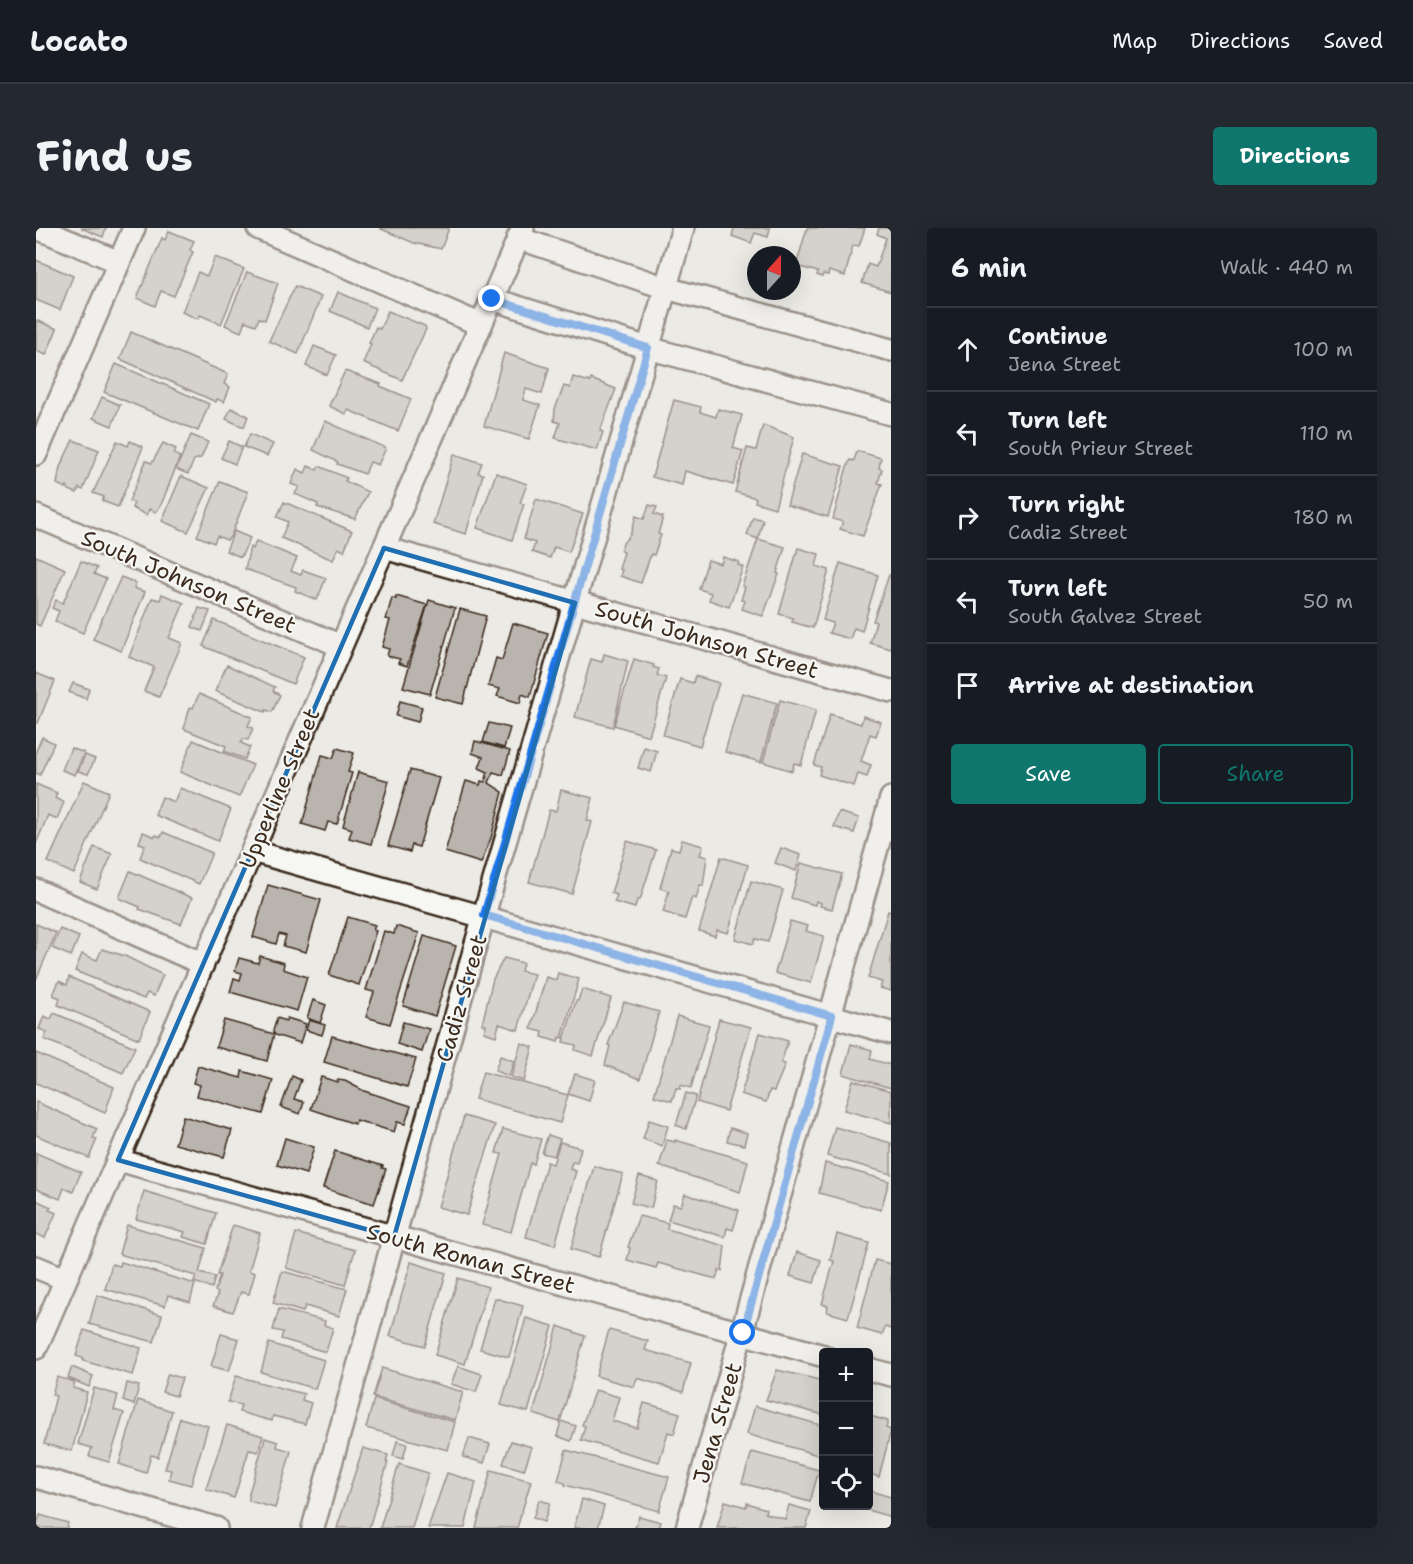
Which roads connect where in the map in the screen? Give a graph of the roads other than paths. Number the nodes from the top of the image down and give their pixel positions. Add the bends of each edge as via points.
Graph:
1 (37, 228) edge
2 (134, 228) edge
3 (258, 228) edge
4 (683, 228) edge
5 (520, 233) edge
6 (119, 262) junction
7 (666, 288) junction
8 (492, 299) junction
9 (481, 325) junction
10 (648, 348) junction
11 (891, 350) edge
12 (891, 414) edge
13 (36, 454) edge
14 (36, 516) edge
15 (384, 548) junction
16 (575, 603) junction
17 (341, 646) junction
18 (891, 691) edge
19 (891, 798) edge
20 (252, 851) junction
21 (36, 890) edge
22 (484, 915) junction
23 (203, 963) junction
24 (832, 1016) junction
25 (891, 1033) edge
26 (118, 1160) junction
27 (394, 1237) junction
28 (36, 1267) edge
29 (65, 1279) junction
30 (743, 1333) junction
31 (36, 1348) edge
32 (819, 1355) edge
33 (873, 1370) edge
34 (891, 1375) edge
35 (36, 1477) edge
36 (216, 1528) edge
37 (313, 1528) edge
38 (687, 1528) edge

1 - 6 street
2 - 6 street
3 - 9 street
4 - 7 street, Cadiz Street
5 - 7 street
5 - 8 street, Upperline Street
6 - 13 street
7 - 10 street, Cadiz Street
7 - 11 street
8 - 9 street, Upperline Street
8 - 10 street
9 - 15 street, Upperline Street
10 - 12 street
10 - 16 street, Cadiz Street
14 - 17 street, South Johnson Street
15 - 16 street, South Johnson Street
15 - 17 street, Upperline Street
16 - 18 street, South Johnson Street
16 - 22 street, Cadiz Street
17 - 20 street, Upperline Street
19 - 24 street, Jena Street
20 - 22 street
20 - 23 street, Upperline Street
21 - 23 street
22 - 24 street
22 - 27 street, Cadiz Street
23 - 26 street, Upperline Street
24 - 25 street
24 - 30 street, Jena Street
26 - 27 street, South Roman Street
26 - 29 street, Upperline Street
27 - 30 street, South Roman Street
27 - 37 street, Cadiz Street
28 - 29 street
29 - 31 street, Upperline Street
30 - 32 street, South Roman Street
30 - 38 street, Jena Street
33 - 34 street
35 - 36 street

